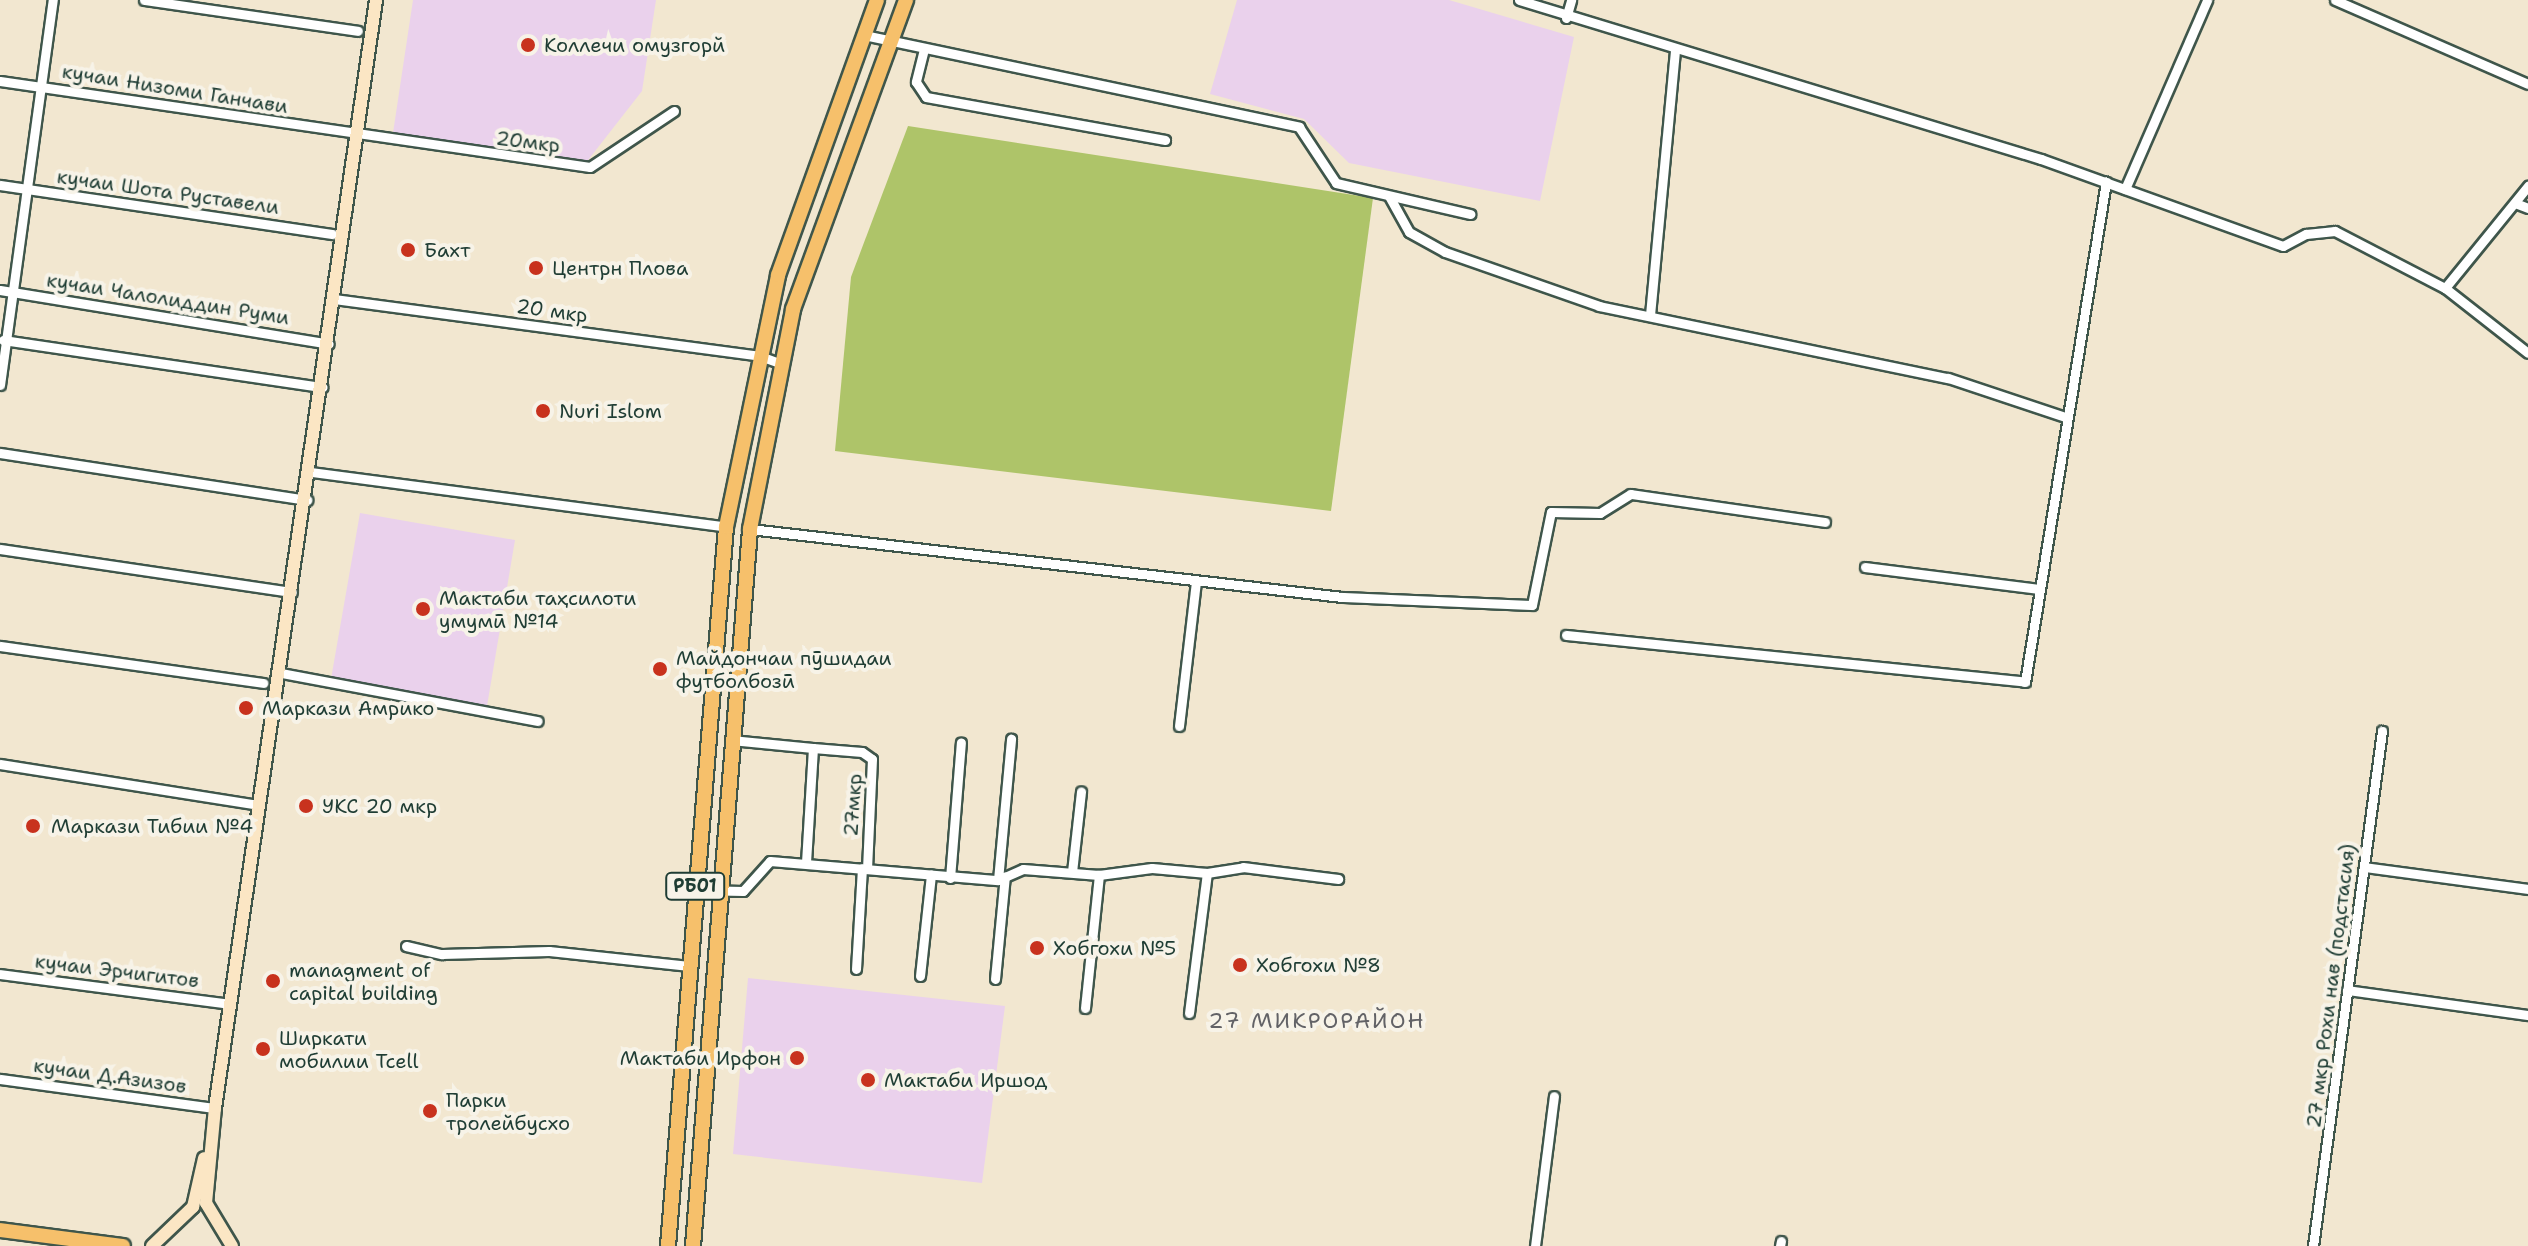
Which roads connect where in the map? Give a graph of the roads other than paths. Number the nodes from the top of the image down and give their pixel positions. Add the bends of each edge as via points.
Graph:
1 (53, 0) edge
2 (144, 0) edge
3 (376, 0) edge
4 (877, 0) edge
5 (906, 0) edge
6 (1519, 0) edge
7 (1571, 0) edge
8 (2207, 0) edge
9 (2335, 0) edge
10 (1566, 18) junction
11 (358, 31) dead end
12 (864, 35) junction
13 (890, 41) junction
14 (924, 49) junction
15 (1675, 50) junction
16 (0, 81) edge
17 (2528, 84) edge
18 (41, 87) junction
19 (674, 111) dead end
20 (354, 134) junction
21 (1165, 140) dead end
22 (2106, 182) junction
23 (0, 185) edge
24 (2528, 186) edge
25 (27, 189) junction
26 (2125, 189) junction
27 (1389, 196) junction
28 (2515, 203) junction
29 (2528, 208) edge
30 (1470, 214) dead end
31 (332, 234) dead end
32 (2445, 288) junction
33 (0, 290) edge
34 (13, 292) junction
35 (337, 299) junction
36 (1650, 315) junction
37 (3, 340) edge
38 (329, 344) junction
39 (2528, 353) edge
40 (760, 356) junction
41 (782, 364) junction
42 (0, 385) edge
43 (323, 387) junction
44 (2065, 417) junction
45 (0, 453) edge
46 (311, 472) junction
47 (307, 500) junction
48 (1825, 522) dead end
49 (726, 527) junction
50 (750, 529) junction
51 (0, 549) edge
52 (1865, 567) dead end
53 (1196, 582) junction
54 (2039, 589) junction
55 (292, 592) junction
56 (1566, 635) dead end
57 (0, 646) edge
58 (285, 674) junction
59 (263, 683) dead end
60 (538, 721) dead end
61 (1179, 726) dead end
62 (2382, 731) dead end
63 (729, 739) junction
64 (1011, 739) dead end
65 (961, 742) dead end
66 (813, 748) junction
67 (0, 764) edge
68 (1081, 792) dead end
69 (260, 805) junction
70 (806, 862) junction
71 (2364, 867) junction
72 (864, 868) junction
73 (1072, 872) junction
74 (1207, 873) junction
75 (931, 875) junction
76 (1099, 875) junction
77 (950, 878) junction
78 (1001, 878) junction
79 (1338, 879) dead end
80 (2528, 889) edge
81 (695, 890) junction
82 (720, 892) junction
83 (406, 946) dead end
84 (689, 966) junction
85 (856, 969) dead end
86 (0, 974) edge
87 (920, 976) dead end
88 (995, 979) dead end
89 (2347, 990) junction
90 (230, 1004) junction
91 (1085, 1008) dead end
92 (1189, 1013) dead end
93 (2528, 1015) edge
94 (0, 1079) edge
95 (1554, 1096) dead end
96 (215, 1108) junction
97 (0, 1230) edge
98 (123, 1246) edge
99 (152, 1246) edge
100 (232, 1246) edge
101 (668, 1246) edge
102 (693, 1246) edge
103 (1535, 1246) edge
104 (2313, 1246) edge

1 - 18 street
2 - 11 street
3 - 20 main road
4 - 12 highway, РБ01
5 - 13 highway, РБ01
6 - 10 street
7 - 10 street
8 - 26 street
9 - 17 street
10 - 15 street
12 - 13 street
12 - 40 highway, РБ01 via 778,275
13 - 14 street
13 - 41 highway, РБ01 via 793,309
14 - 21 street via 916,82 926,97
14 - 27 street via 1299,127 1336,183
15 - 22 street
15 - 36 street
16 - 18 street, кучаи Низоми Ганчави
18 - 20 street, кучаи Низоми Ганчави
18 - 25 street
19 - 20 street, 20мкр via 590,167
20 - 35 main road
22 - 26 street
22 - 44 street
23 - 25 street, кучаи Шота Руставели
24 - 28 street
25 - 31 street, кучаи Шота Руставели
25 - 34 street
26 - 32 street via 2283,246 2306,234 2335,231
27 - 30 street
27 - 36 street via 1409,232 1445,252 1599,306
28 - 29 street
28 - 32 street
32 - 39 street
33 - 34 street, кучаи Чалолиддин Руми
34 - 37 street
34 - 38 street, кучаи Чалолиддин Руми
35 - 38 main road
35 - 40 street, 20 мкр
36 - 44 street via 1948,378
37 - 42 street
37 - 43 street
38 - 43 main road
40 - 41 street, 20 мкр
40 - 49 highway, РБ01
41 - 50 highway, РБ01
43 - 46 main road
44 - 54 street
45 - 47 street
46 - 47 main road
46 - 49 street
47 - 55 main road
48 - 53 street via 1631,494 1600,513 1551,512 1532,605 1342,597
49 - 81 highway, РБ01
50 - 53 street
50 - 63 highway, РБ01
51 - 55 street
52 - 54 street
53 - 61 street
54 - 56 street via 2025,682
55 - 58 main road
57 - 59 street
58 - 60 street
58 - 69 main road
62 - 71 street, 27 мкр Рохи нав (подстасия)
63 - 66 street, 27мкр
63 - 82 highway, РБ01
64 - 78 street
65 - 77 street
66 - 70 street
66 - 72 street, 27мкр via 862,752 872,759
67 - 69 street
68 - 73 street
69 - 90 main road
70 - 72 street, 27мкр
70 - 82 street, 27мкр via 770,861 743,891
71 - 80 street
71 - 89 street, 27 мкр Рохи нав (подстасия)
72 - 75 street, 27мкр
72 - 85 street, 27мкр
73 - 76 street, 27мкр
73 - 78 street, 27мкр via 1023,869
74 - 76 street, 27мкр via 1152,868
74 - 79 street, 27мкр via 1243,867
74 - 92 street
75 - 77 street, 27мкр
75 - 87 street
76 - 91 street
77 - 78 street, 27мкр
78 - 88 street
81 - 82 street
81 - 84 highway, РБ01
82 - 102 highway, РБ01
83 - 84 street via 442,954 549,951
84 - 101 highway, РБ01
86 - 90 street, кучаи Эрчигитов
89 - 93 street
89 - 104 street, 27 мкр Рохи нав (подстасия)
90 - 96 main road
94 - 96 street, кучаи Д.Азизов
95 - 103 street
96 - 99 main road via 193,1207
96 - 100 main road via 206,1203
97 - 98 highway

